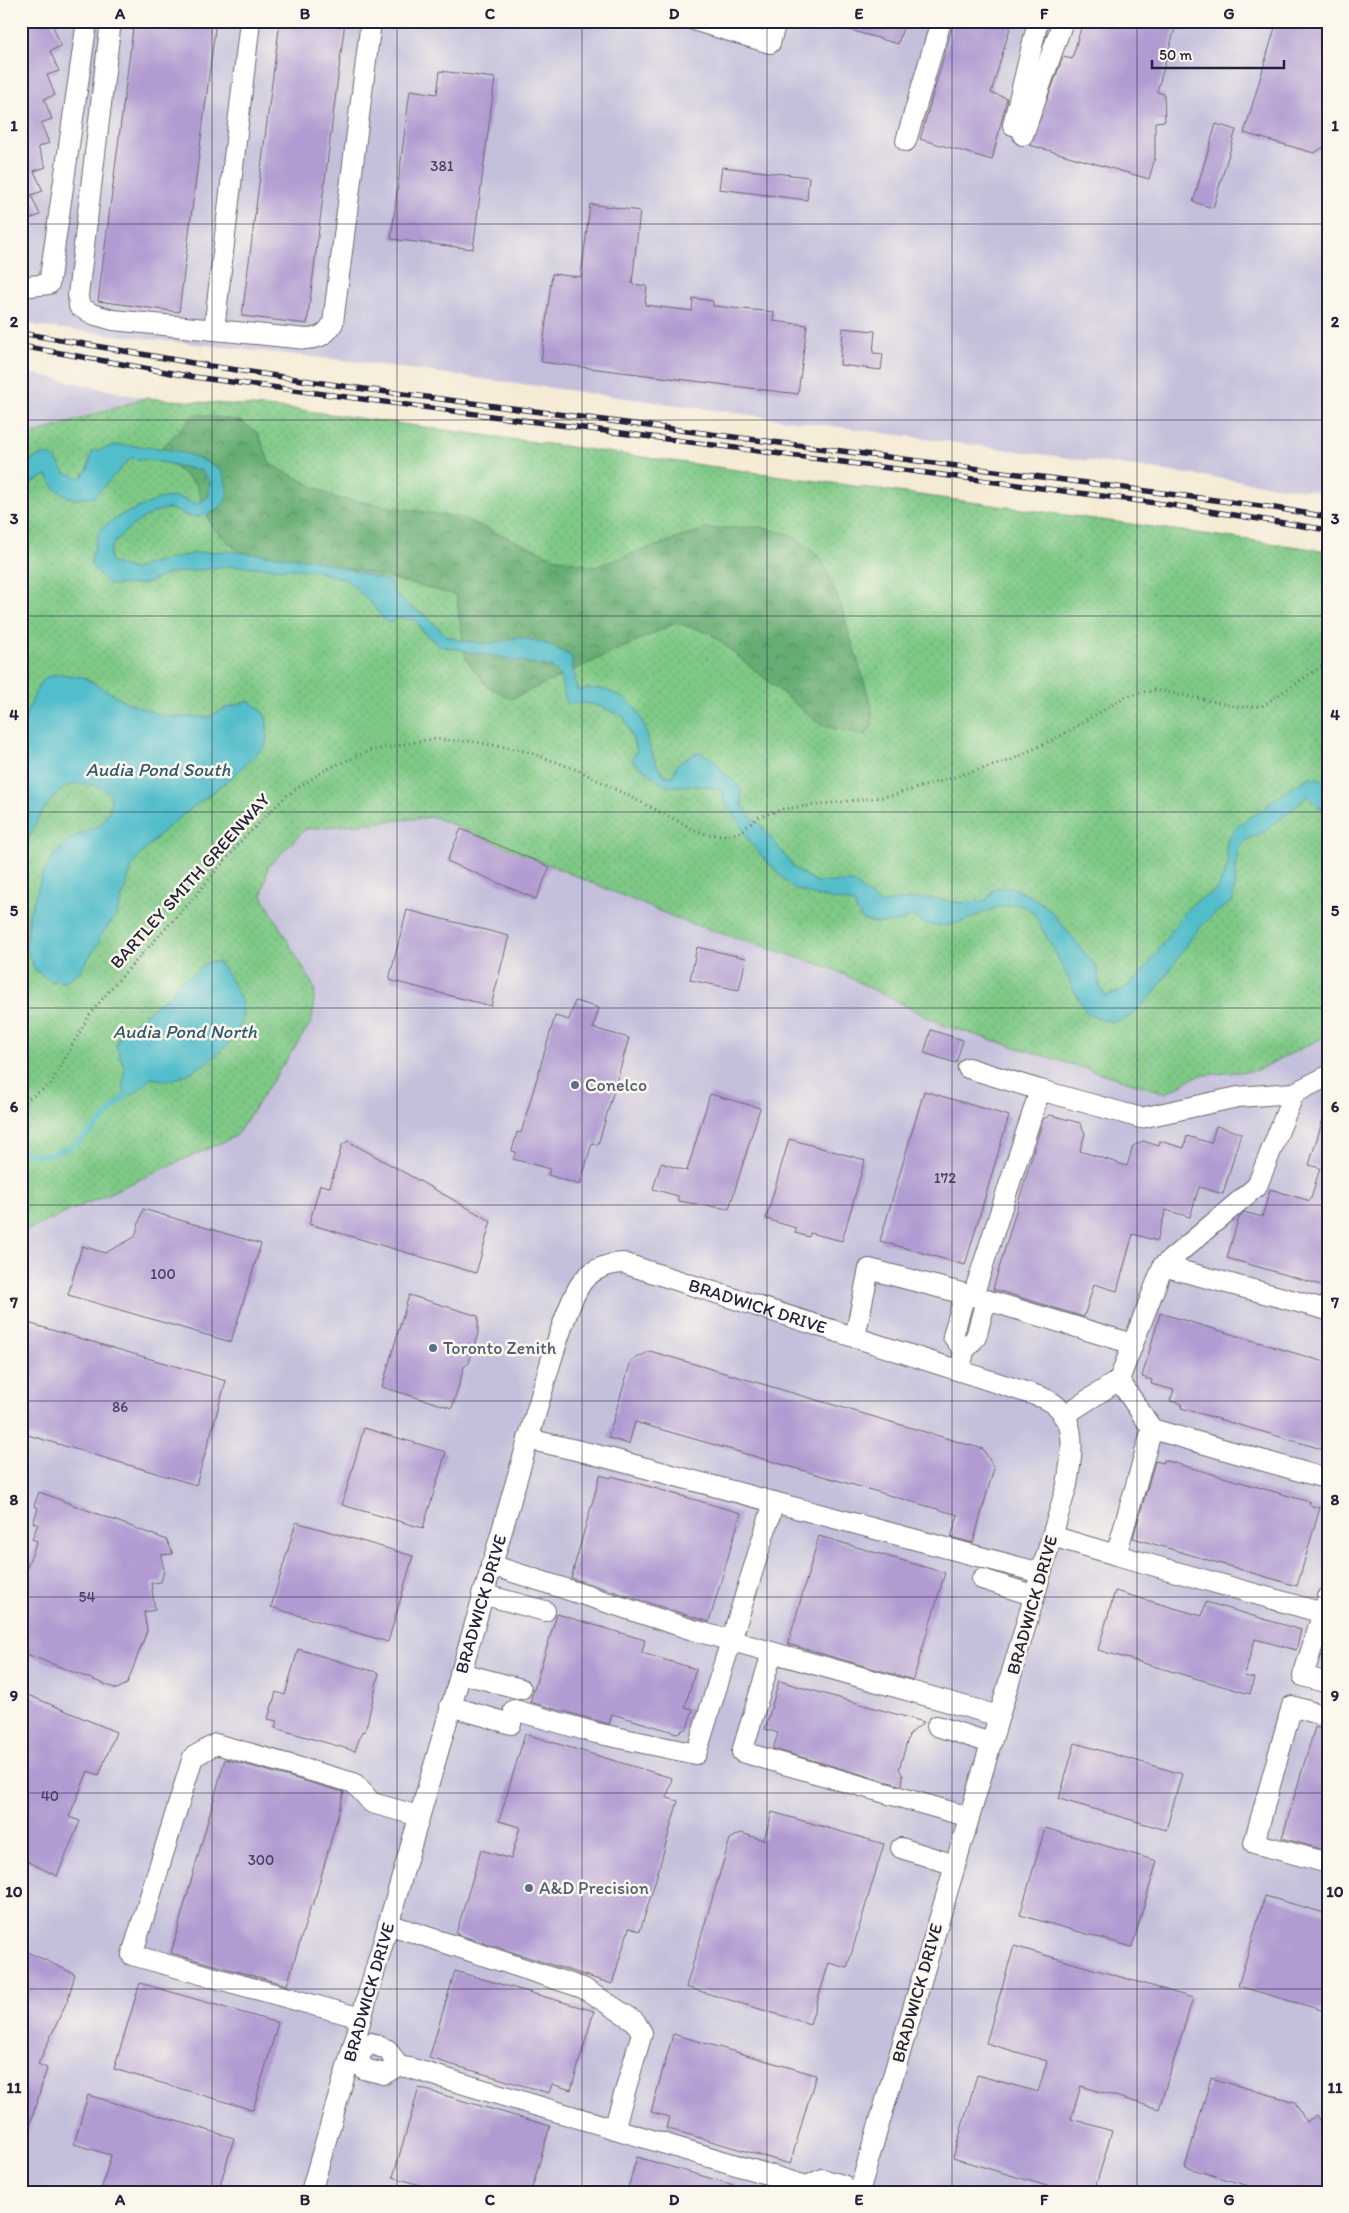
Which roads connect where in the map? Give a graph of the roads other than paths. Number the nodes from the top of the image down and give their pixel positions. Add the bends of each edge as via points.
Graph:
1 (88, 21) edge
2 (111, 21) edge
3 (250, 21) edge
4 (371, 21) edge
5 (696, 21) edge
6 (776, 21) edge
7 (941, 21) edge
8 (1038, 21) edge
9 (1063, 21) edge
10 (906, 140) dead end
11 (21, 287) edge
12 (214, 330) junction
13 (968, 1068) dead end
14 (1328, 1076) edge
15 (1040, 1090) junction
16 (1294, 1093) junction
17 (1163, 1266) junction
18 (975, 1297) junction
19 (1328, 1310) edge
20 (855, 1337) junction
21 (1133, 1344) junction
22 (960, 1371) junction
23 (1119, 1380) junction
24 (1063, 1416) junction
25 (1152, 1429) junction
26 (528, 1439) junction
27 (1328, 1479) edge
28 (774, 1502) junction
29 (1052, 1536) junction
30 (1116, 1555) junction
31 (491, 1564) junction
32 (1041, 1573) junction
33 (982, 1579) dead end
34 (482, 1594) junction
35 (1035, 1596) junction
36 (1325, 1605) edge
37 (545, 1612) dead end
38 (731, 1641) junction
39 (772, 1653) junction
40 (460, 1673) junction
41 (1328, 1683) edge
42 (521, 1689) dead end
43 (450, 1706) junction
44 (999, 1716) junction
45 (1328, 1717) edge
46 (937, 1726) dead end
47 (991, 1743) junction
48 (419, 1816) junction
49 (969, 1817) junction
50 (901, 1848) dead end
51 (1328, 1863) edge
52 (955, 1865) junction
53 (388, 1924) junction
54 (361, 2018) junction
55 (355, 2051) junction
56 (614, 2129) junction
57 (809, 2189) edge
58 (312, 2192) edge
59 (845, 2192) edge
60 (859, 2192) edge

1 - 11 street via 49,284
2 - 12 street via 88,195 78,295 80,306 92,314 113,320
3 - 12 street
4 - 12 street via 333,323 327,333 306,339
5 - 6 street via 770,43
7 - 10 street
8 - 9 street via 1018,130
13 - 15 street
14 - 16 street
15 - 16 street via 1141,1118 1238,1097
15 - 18 street
16 - 17 street via 1257,1186
17 - 19 street
17 - 21 street
18 - 20 street via 869,1269
18 - 21 street
18 - 22 street via 976,1337 964,1351
20 - 22 street, BRADWICK DRIVE
20 - 26 street, BRADWICK DRIVE via 623,1263 606,1265 582,1282 575,1297
21 - 23 street
22 - 24 street, BRADWICK DRIVE via 1051,1401
23 - 24 street
23 - 25 street
24 - 29 street, BRADWICK DRIVE via 1071,1428 1072,1460
25 - 27 street
25 - 30 street
26 - 28 street
26 - 31 street, BRADWICK DRIVE
28 - 32 street
28 - 38 street
29 - 30 street
29 - 32 street, BRADWICK DRIVE
30 - 36 street
31 - 34 street, BRADWICK DRIVE
31 - 38 street
32 - 35 street, BRADWICK DRIVE
33 - 35 street
34 - 37 street
34 - 40 street, BRADWICK DRIVE
35 - 44 street, BRADWICK DRIVE
36 - 41 street via 1303,1676
38 - 39 street
38 - 43 street via 696,1754
39 - 44 street
39 - 49 street via 742,1752
40 - 42 street
40 - 43 street, BRADWICK DRIVE
43 - 48 street, BRADWICK DRIVE
44 - 47 street, BRADWICK DRIVE
45 - 51 street via 1292,1706 1254,1843
46 - 47 street
47 - 49 street, BRADWICK DRIVE
48 - 53 street, BRADWICK DRIVE
48 - 54 street via 372,1803 354,1783 216,1744 193,1757 132,1955
49 - 52 street, BRADWICK DRIVE
50 - 52 street
52 - 60 street, BRADWICK DRIVE
53 - 54 street, BRADWICK DRIVE
53 - 56 street via 583,1988 635,2020 642,2033
54 - 55 street, BRADWICK DRIVE
55 - 56 street via 364,2069 384,2074 398,2066
55 - 58 street, BRADWICK DRIVE
56 - 57 street
57 - 59 street via 822,2179 843,2185

